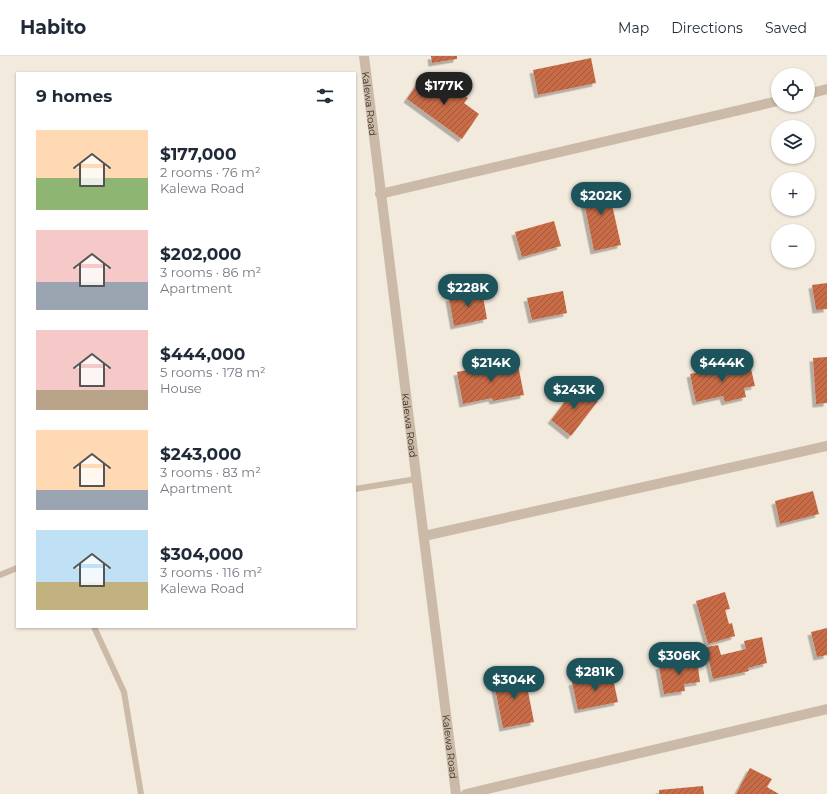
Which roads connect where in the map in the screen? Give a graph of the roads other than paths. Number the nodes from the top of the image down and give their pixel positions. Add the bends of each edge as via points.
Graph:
1 (364, 56) edge
2 (827, 89) edge
3 (815, 92) edge
4 (771, 103) edge
5 (380, 194) junction
6 (827, 446) edge
7 (416, 479) junction
8 (356, 489) edge
9 (424, 536) junction
10 (16, 568) edge
11 (0, 575) edge
12 (94, 628) edge
13 (827, 708) edge
14 (141, 794) edge
15 (456, 794) edge
16 (466, 794) edge

1 - 5 street, Kalewa Road
2 - 3 street
4 - 5 street
5 - 7 street, Kalewa Road
6 - 9 street
7 - 8 lane
7 - 9 street, Kalewa Road
9 - 15 street, Kalewa Road
10 - 11 lane
12 - 14 lane via 124,692
13 - 16 street

